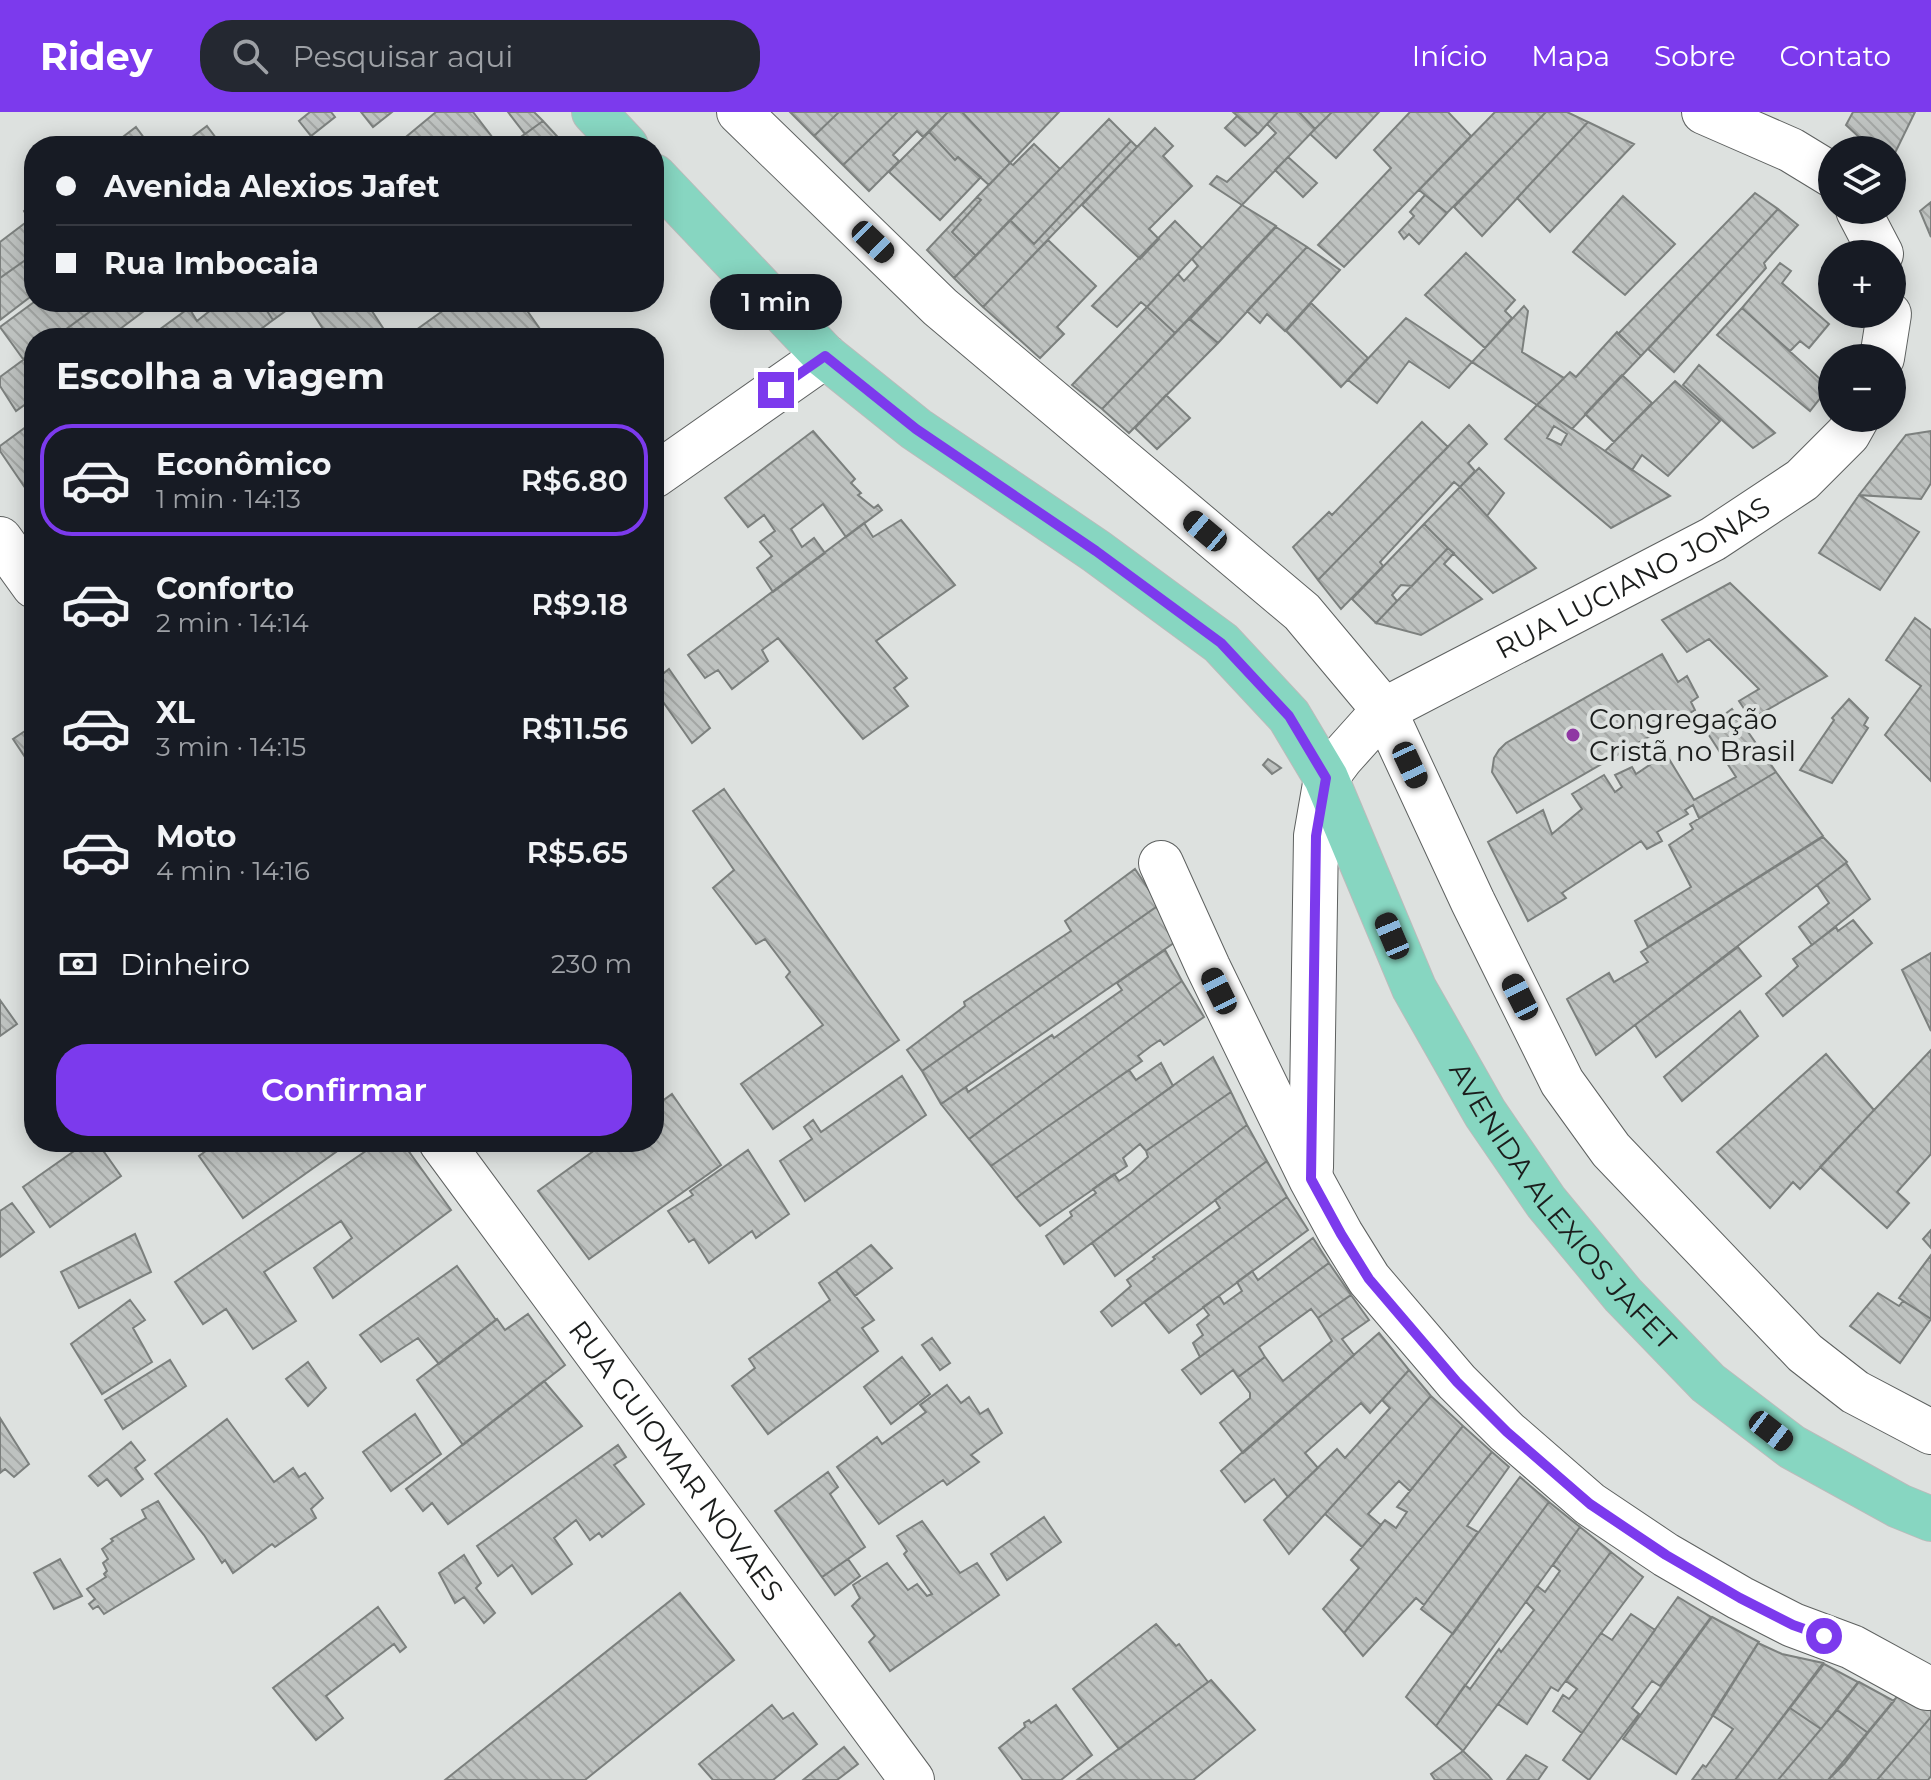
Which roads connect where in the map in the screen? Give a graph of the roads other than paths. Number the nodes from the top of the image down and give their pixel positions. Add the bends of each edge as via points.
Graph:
1 (594, 112) edge
2 (739, 112) edge
3 (1704, 112) edge
4 (617, 136) edge
5 (1818, 166) edge
6 (664, 187) edge
7 (825, 356) junction
8 (1849, 432) edge
9 (664, 469) edge
10 (0, 539) edge
11 (24, 572) edge
12 (1384, 710) junction
13 (1326, 778) junction
14 (1161, 863) dead end
15 (448, 1152) edge
16 (1311, 1179) junction
17 (1931, 1432) edge
18 (1931, 1519) edge
19 (1927, 1688) dead end
20 (912, 1780) edge

1 - 4 main road
2 - 12 street via 940,307 1302,612
3 - 5 street
6 - 7 main road, AVENIDA ALEXIOS JAFET
7 - 9 street
7 - 13 main road, AVENIDA ALEXIOS JAFET via 916,429 1221,643 1289,716
8 - 12 street, RUA LUCIANO JONAS via 1802,480 1713,539
10 - 11 street
12 - 13 street
12 - 17 street via 1562,1082 1611,1150 1805,1353 1855,1392
13 - 16 street via 1316,836
13 - 18 main road, AVENIDA ALEXIOS JAFET via 1414,988 1485,1113 1546,1202 1623,1295 1708,1383 1792,1447
14 - 16 street
15 - 20 street, RUA GUIOMAR NOVAES
16 - 19 street via 1369,1279 1457,1382 1590,1504 1740,1598 1852,1647

